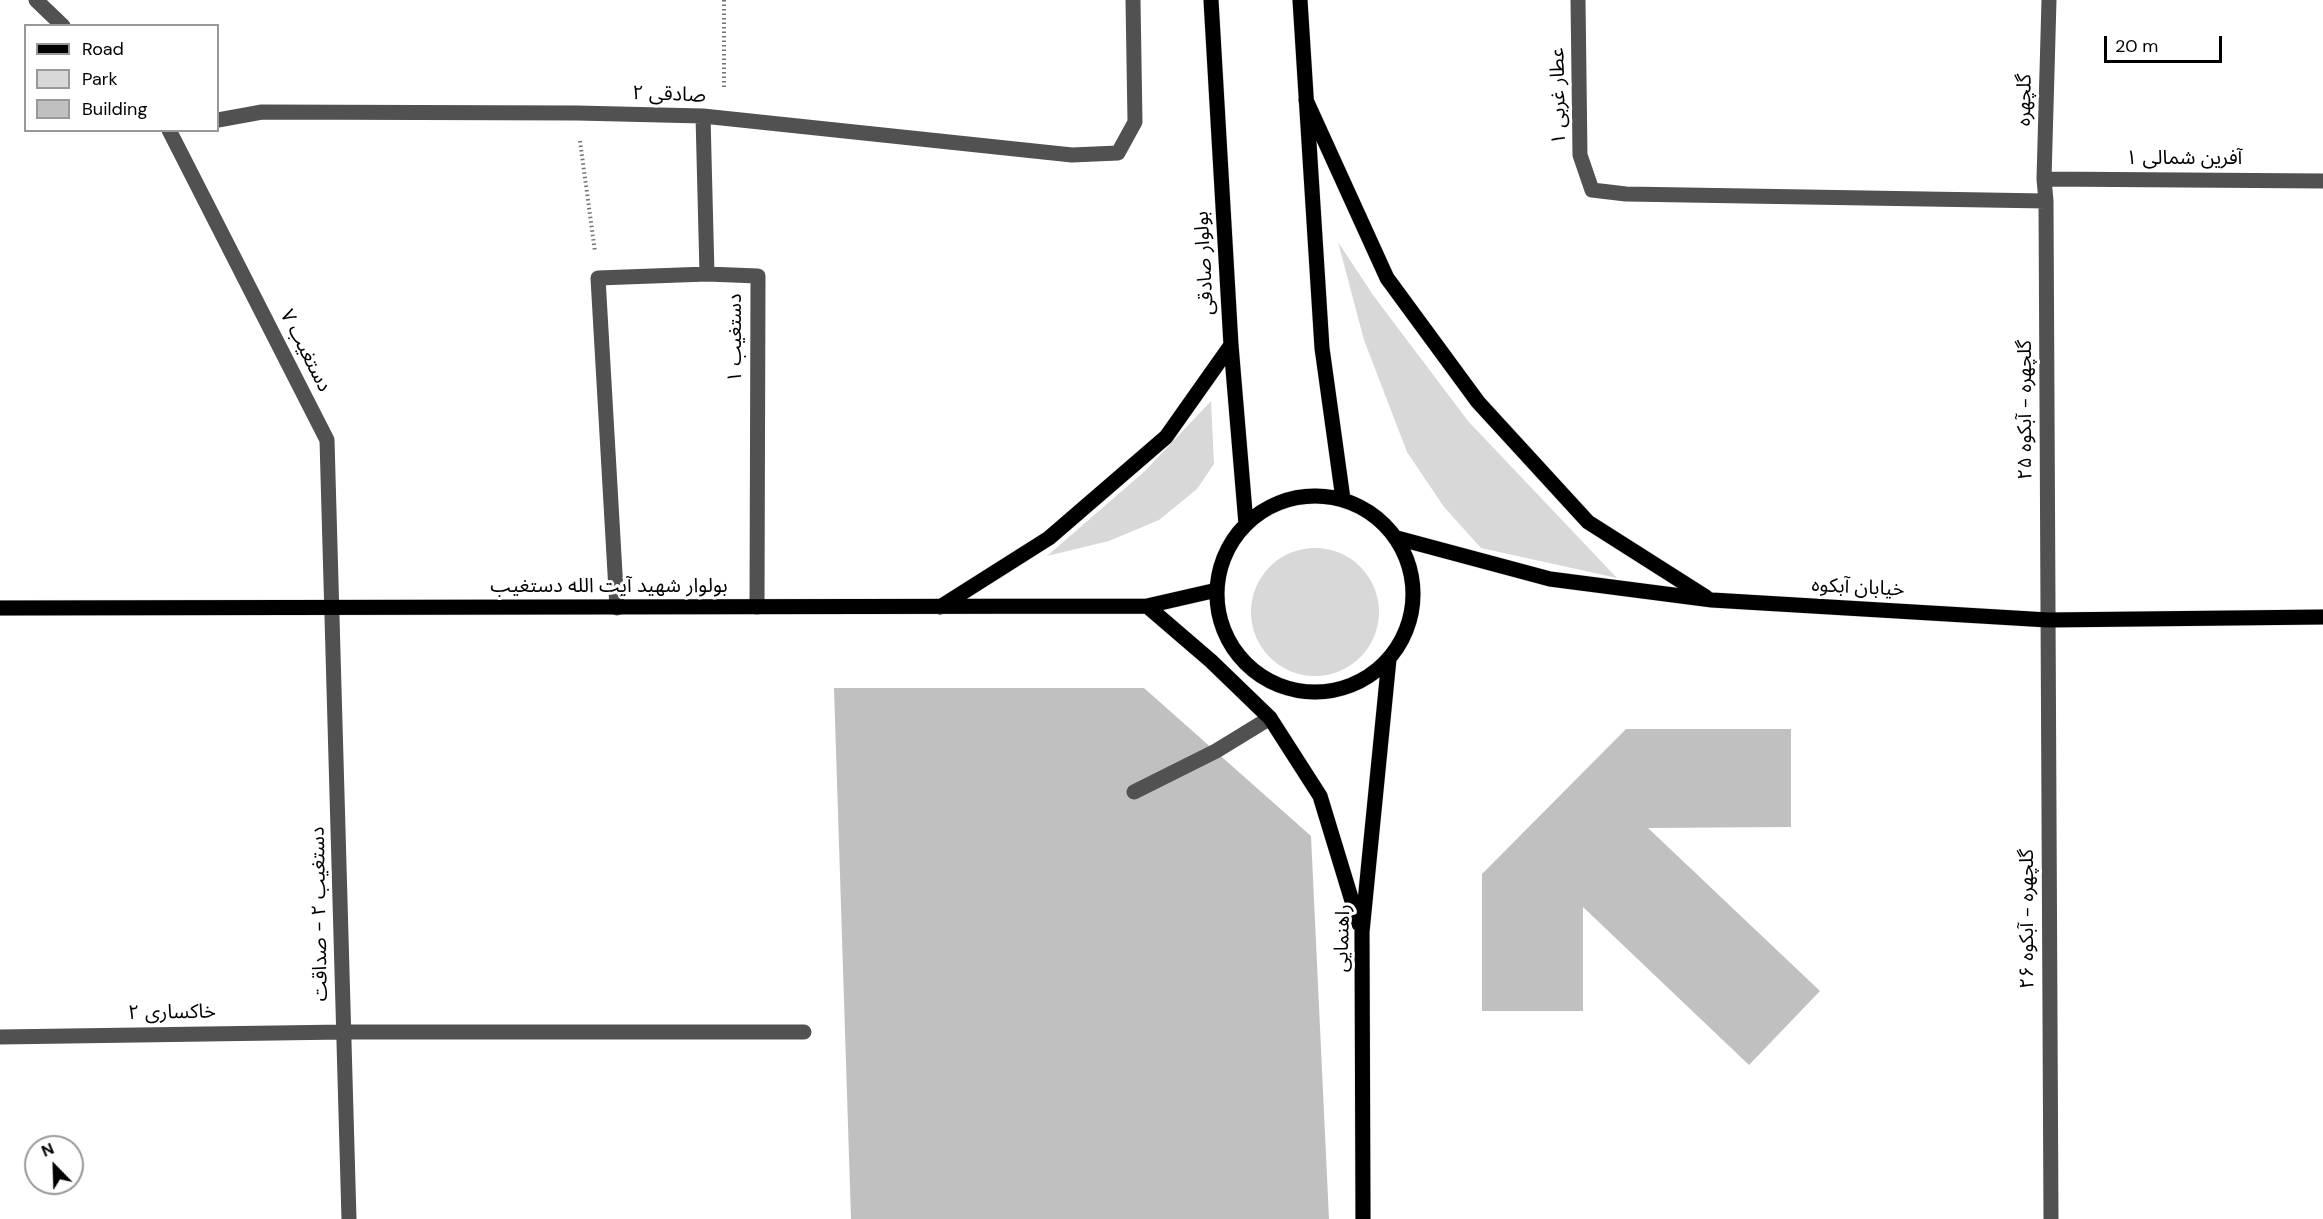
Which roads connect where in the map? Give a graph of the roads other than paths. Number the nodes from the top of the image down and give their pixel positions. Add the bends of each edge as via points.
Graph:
1 (36, 0) edge
2 (1133, 0) edge
3 (1211, 0) edge
4 (1300, 0) edge
5 (1578, 0) edge
6 (2049, 0) edge
7 (61, 24) edge
8 (1306, 100) junction
9 (703, 116) junction
10 (219, 120) edge
11 (170, 132) edge
12 (2044, 179) junction
13 (2323, 181) edge
14 (2046, 201) junction
15 (707, 274) junction
16 (1230, 345) junction
17 (1342, 499) junction
18 (1246, 524) junction
19 (1396, 538) junction
20 (1217, 590) junction
21 (1712, 600) junction
22 (1147, 606) junction
23 (940, 607) junction
24 (0, 608) edge
25 (333, 608) junction
26 (617, 608) junction
27 (757, 608) junction
28 (2323, 616) edge
29 (2048, 620) junction
30 (1389, 659) junction
31 (1270, 718) junction
32 (1134, 792) dead end
33 (1362, 932) junction
34 (344, 1032) junction
35 (804, 1032) dead end
36 (0, 1037) edge
37 (349, 1219) edge
38 (1363, 1219) edge
39 (2051, 1219) edge

1 - 7 street
2 - 9 street, صادقی ۲ via 1135,122 1118,153 1072,156
3 - 16 main road, بولوار صادقی
4 - 8 main road
5 - 14 street, عطار غربی ۱ via 1580,156 1592,190 1626,194
6 - 12 street, گلچهره
8 - 17 main road via 1322,348
8 - 21 main road via 1388,278 1478,402 1588,522
9 - 10 street, صادقی ۲ via 262,112
9 - 15 street, دستغیب ۱
11 - 25 street, دستغیب ۷ via 327,440
12 - 13 street, آفرين شمالى ١
12 - 14 street, گلچهره
14 - 29 street, گلچهره - آبکوه ۲۵
15 - 26 street via 598,278
15 - 27 street, دستغیب ۱ via 758,276
16 - 18 main road, بولوار صادقی
16 - 23 main road via 1166,437 1049,538
17 - 18 main road via 1291,498
17 - 19 main road via 1373,514
18 - 20 main road via 1230,543
19 - 21 main road, خیابان آبکوه via 1550,579
19 - 30 main road via 1412,567 1416,601 1408,632
20 - 22 main road, بولوار شهید آیت الله دستغیب
20 - 30 main road via 1220,620 1232,647 1251,670 1278,686 1307,693 1337,691 1366,679
21 - 29 main road, خیابان آبکوه
22 - 23 main road, بولوار شهید آیت الله دستغیب
22 - 31 main road
23 - 27 main road, بولوار شهید آیت الله دستغیب
24 - 25 main road, بولوار شهید آیت الله دستغیب
25 - 26 main road, بولوار شهید آیت الله دستغیب
25 - 34 street, دستغیب ۲ - صداقت
26 - 27 main road, بولوار شهید آیت الله دستغیب
28 - 29 main road, خیابان آبکوه
29 - 39 street, گلچهره - آبکوه ۲۶
30 - 33 main road, راهنمایی
31 - 32 street via 1216,751
31 - 33 main road via 1320,796
33 - 38 main road, راهنمایی
34 - 35 street, خاکساری ۲
34 - 36 street, خاکساری ۲
34 - 37 street, دستغیب ۲ - صداقت

